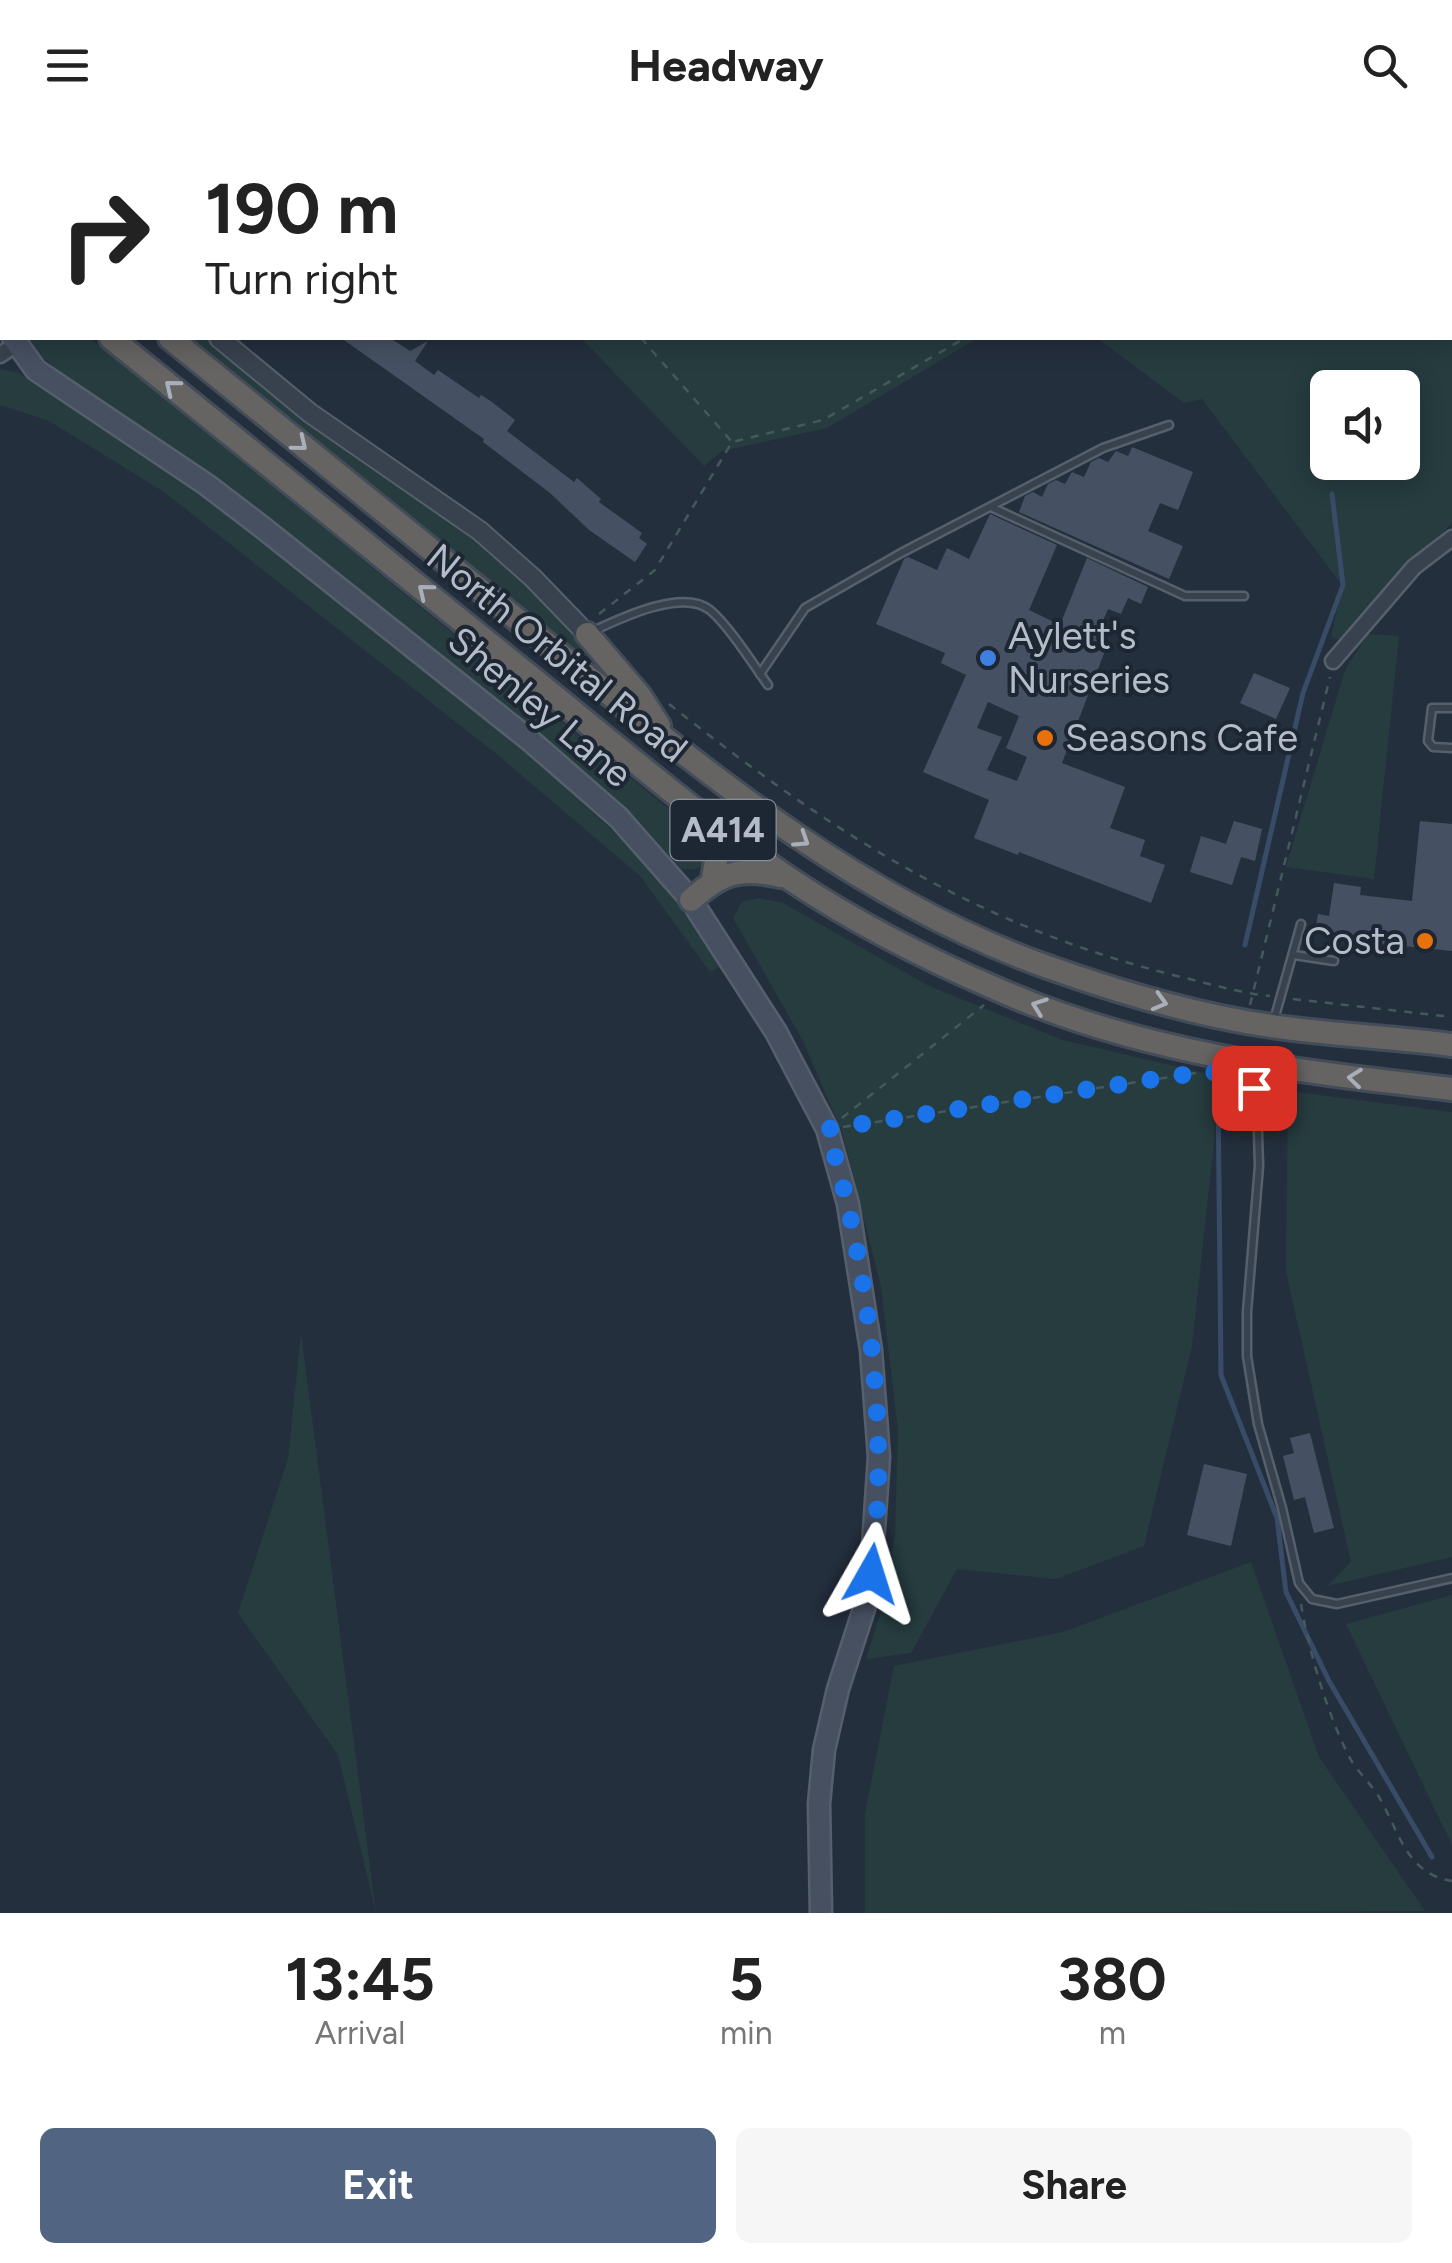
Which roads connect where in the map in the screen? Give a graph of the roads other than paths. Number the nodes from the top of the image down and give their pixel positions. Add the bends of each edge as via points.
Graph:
1 (113, 340) edge
2 (172, 340) edge
3 (221, 340) edge
4 (9, 346) edge
5 (1170, 425) dead end
6 (992, 508) junction
7 (1452, 538) edge
8 (1244, 596) dead end
9 (584, 631) junction
10 (1334, 661) road end
11 (760, 674) junction
12 (768, 684) dead end
13 (1452, 708) edge
14 (670, 743) junction
15 (1452, 748) edge
16 (689, 805) junction
17 (790, 878) junction
18 (714, 880) junction
19 (691, 900) junction
20 (1301, 924) dead end
21 (1294, 955) junction
22 (1334, 961) dead end
23 (1272, 1026) junction
24 (1452, 1045) edge
25 (1256, 1064) junction
26 (1452, 1089) edge
27 (1452, 1578) edge
28 (821, 1913) edge

16 -> 1 highway, North Orbital Road / A414
2 -> 14 highway, North Orbital Road / A414
3 - 9 street via 310,413 480,531
4 - 19 main road, Shenley Lane via 207,485 532,742 619,818
5 - 6 lane via 1103,448
6 - 8 lane via 1185,596
6 - 11 lane via 805,608
7 - 10 street via 1414,567
9 - 11 lane via 692,600 710,610
9 - 14 highway
11 - 12 lane
13 - 15 lane via 1432,708 1428,742
14 -> 23 highway, North Orbital Road / A414 via 790,833 890,896 973,937 1105,986
16 - 17 highway, North Orbital Road / A414
16 - 18 highway via 718,849
17 - 18 highway via 754,870
25 -> 17 highway, North Orbital Road / A414 via 1144,1039 1001,992 921,955
18 - 19 highway
19 - 28 main road, Shenley Lane via 776,1032 827,1129 848,1204 872,1350 879,1457 871,1574 824,1750
20 - 21 lane
21 - 22 lane
21 - 23 lane
23 - 24 highway, North Orbital Road / A414
26 -> 25 highway, North Orbital Road / A414
25 - 27 lane via 1258,1166 1246,1356 1298,1583 1312,1599 1336,1604

